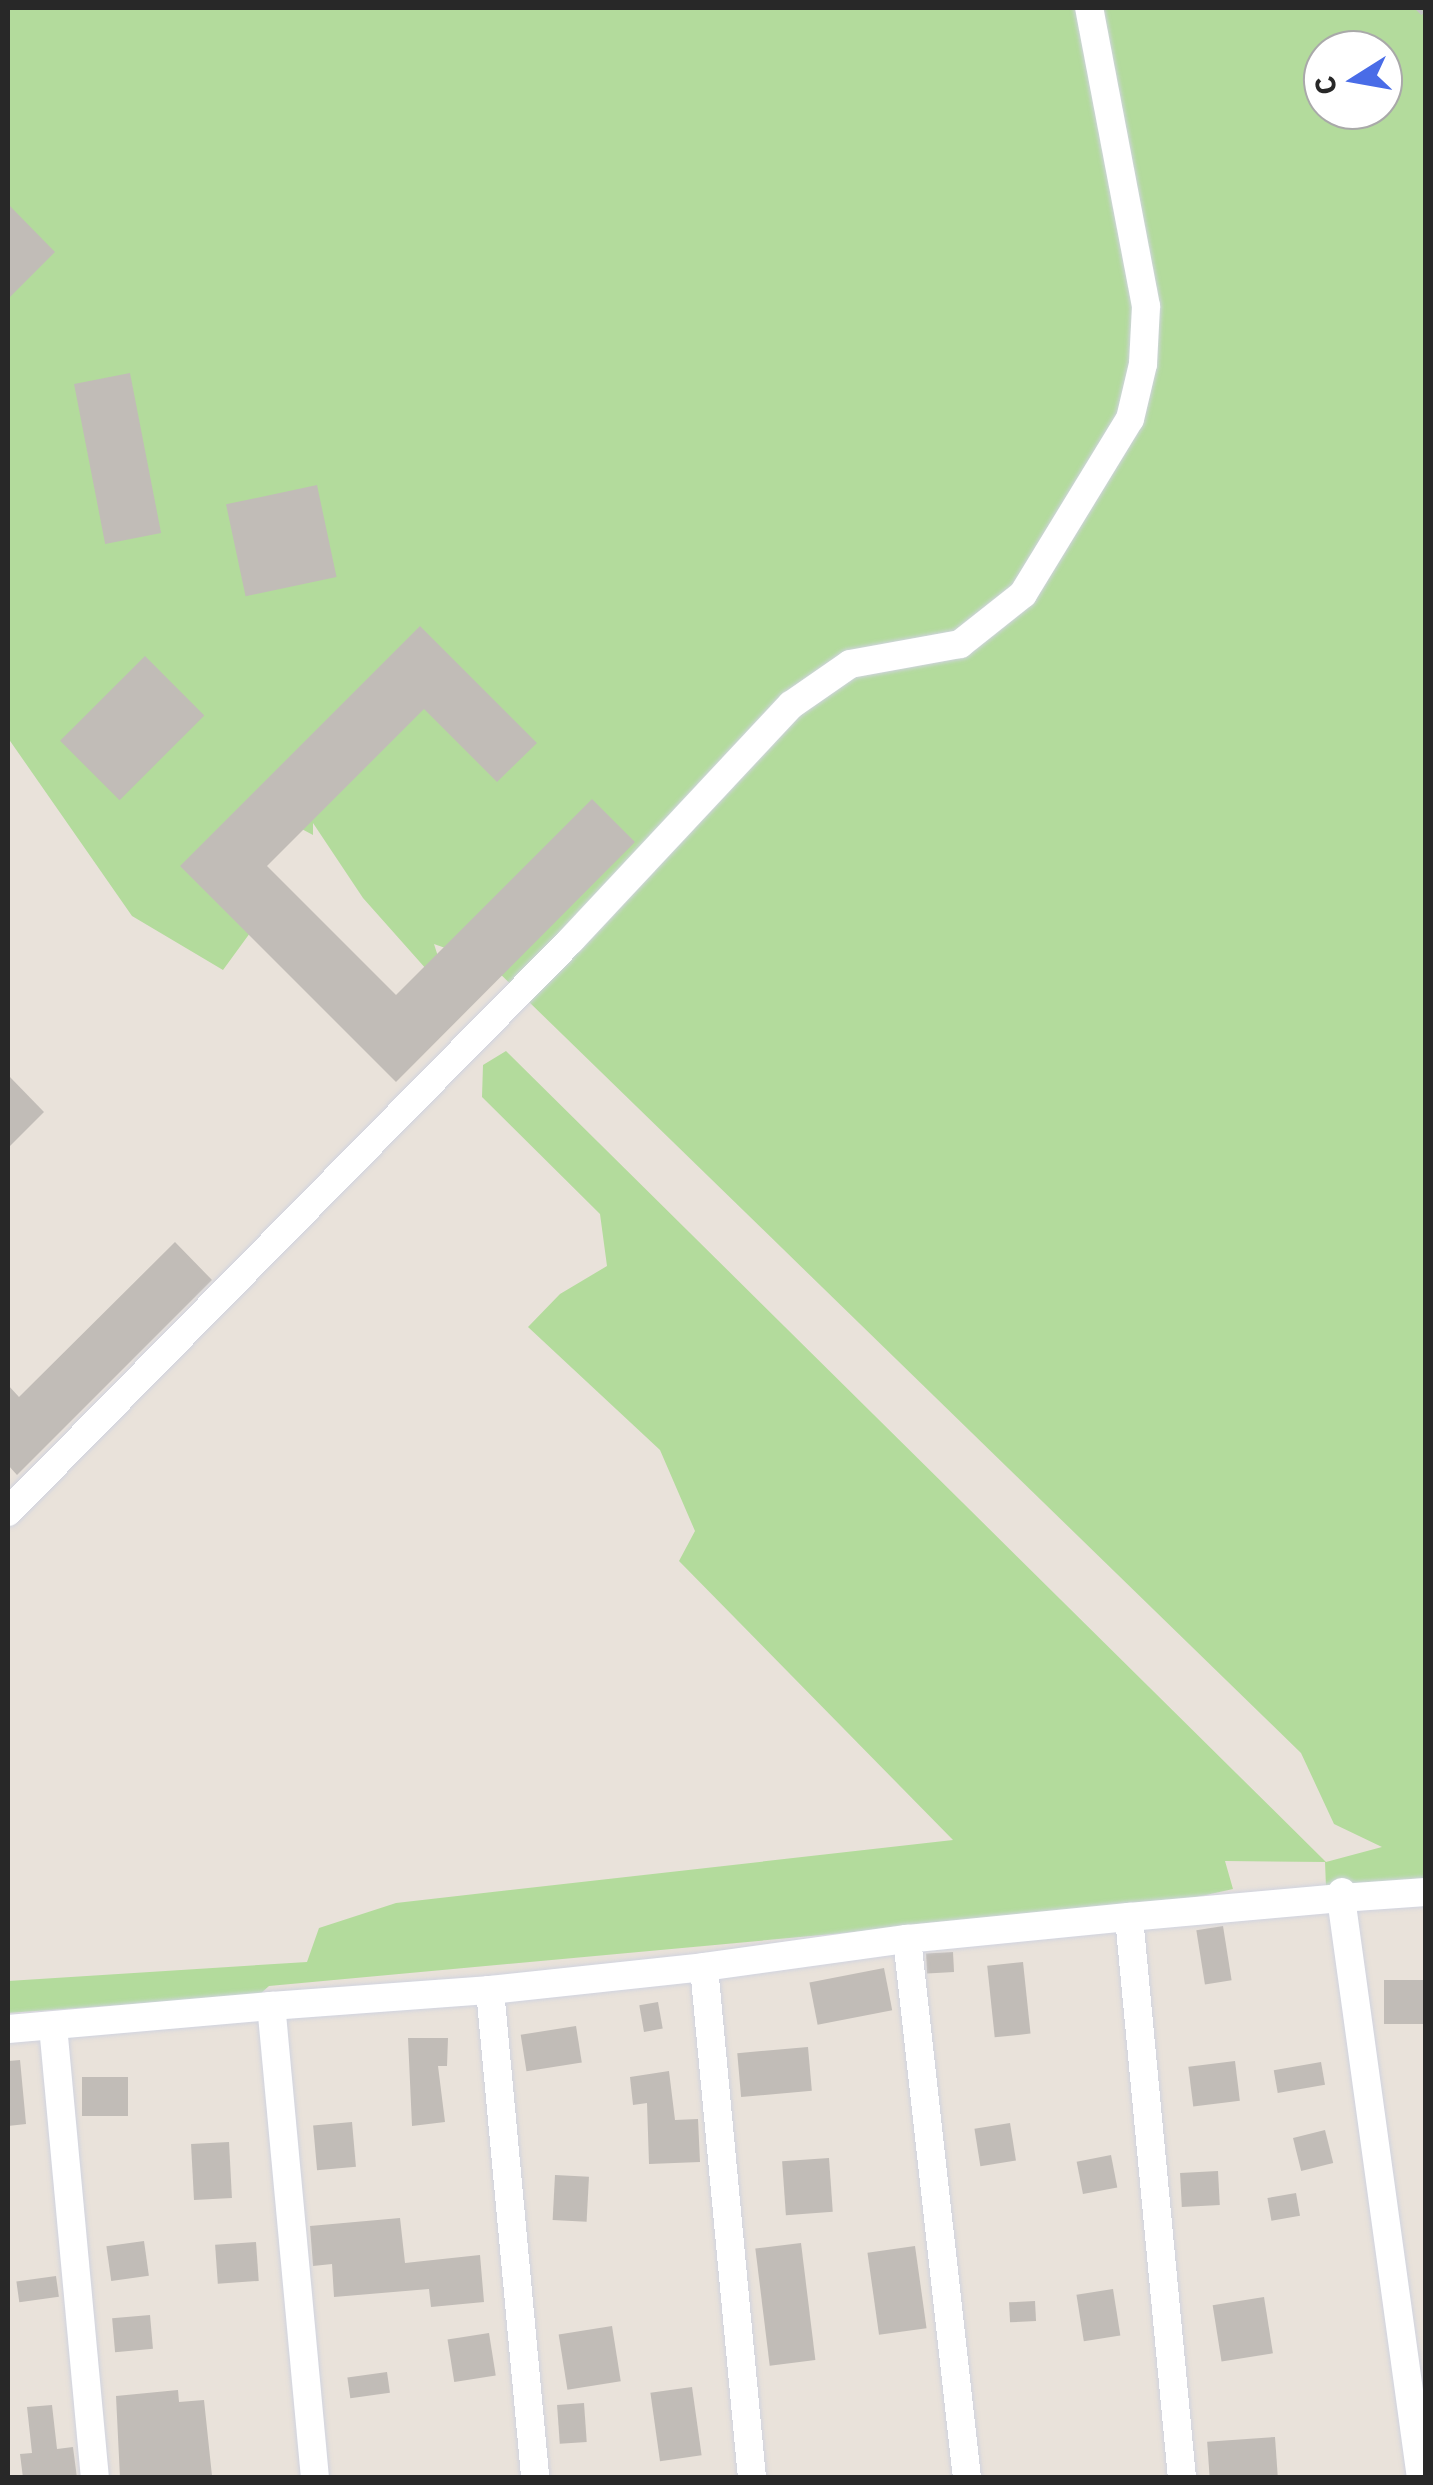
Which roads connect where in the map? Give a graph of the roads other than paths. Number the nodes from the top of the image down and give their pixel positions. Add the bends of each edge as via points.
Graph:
1 (1089, 8) edge
2 (8, 1512) edge
3 (1426, 1892) edge
4 (1342, 1895) junction
5 (1129, 1916) junction
6 (906, 1939) junction
7 (704, 1967) junction
8 (490, 1990) junction
9 (271, 2006) junction
10 (52, 2026) junction
11 (8, 2030) edge
12 (95, 2478) edge
13 (315, 2478) edge
14 (535, 2478) edge
15 (752, 2478) edge
16 (967, 2478) edge
17 (1182, 2478) edge
18 (1421, 2478) edge

1 - 2 lane via 1146,306 1143,364 1130,419 1023,594 960,644 850,664 791,706 571,940
3 - 4 lane
4 - 5 lane
4 - 18 lane
5 - 6 lane
5 - 17 lane
6 - 7 lane
6 - 16 lane
7 - 8 lane
7 - 15 lane
8 - 9 lane
8 - 14 lane
9 - 10 lane
9 - 13 lane
10 - 11 lane
10 - 12 lane

